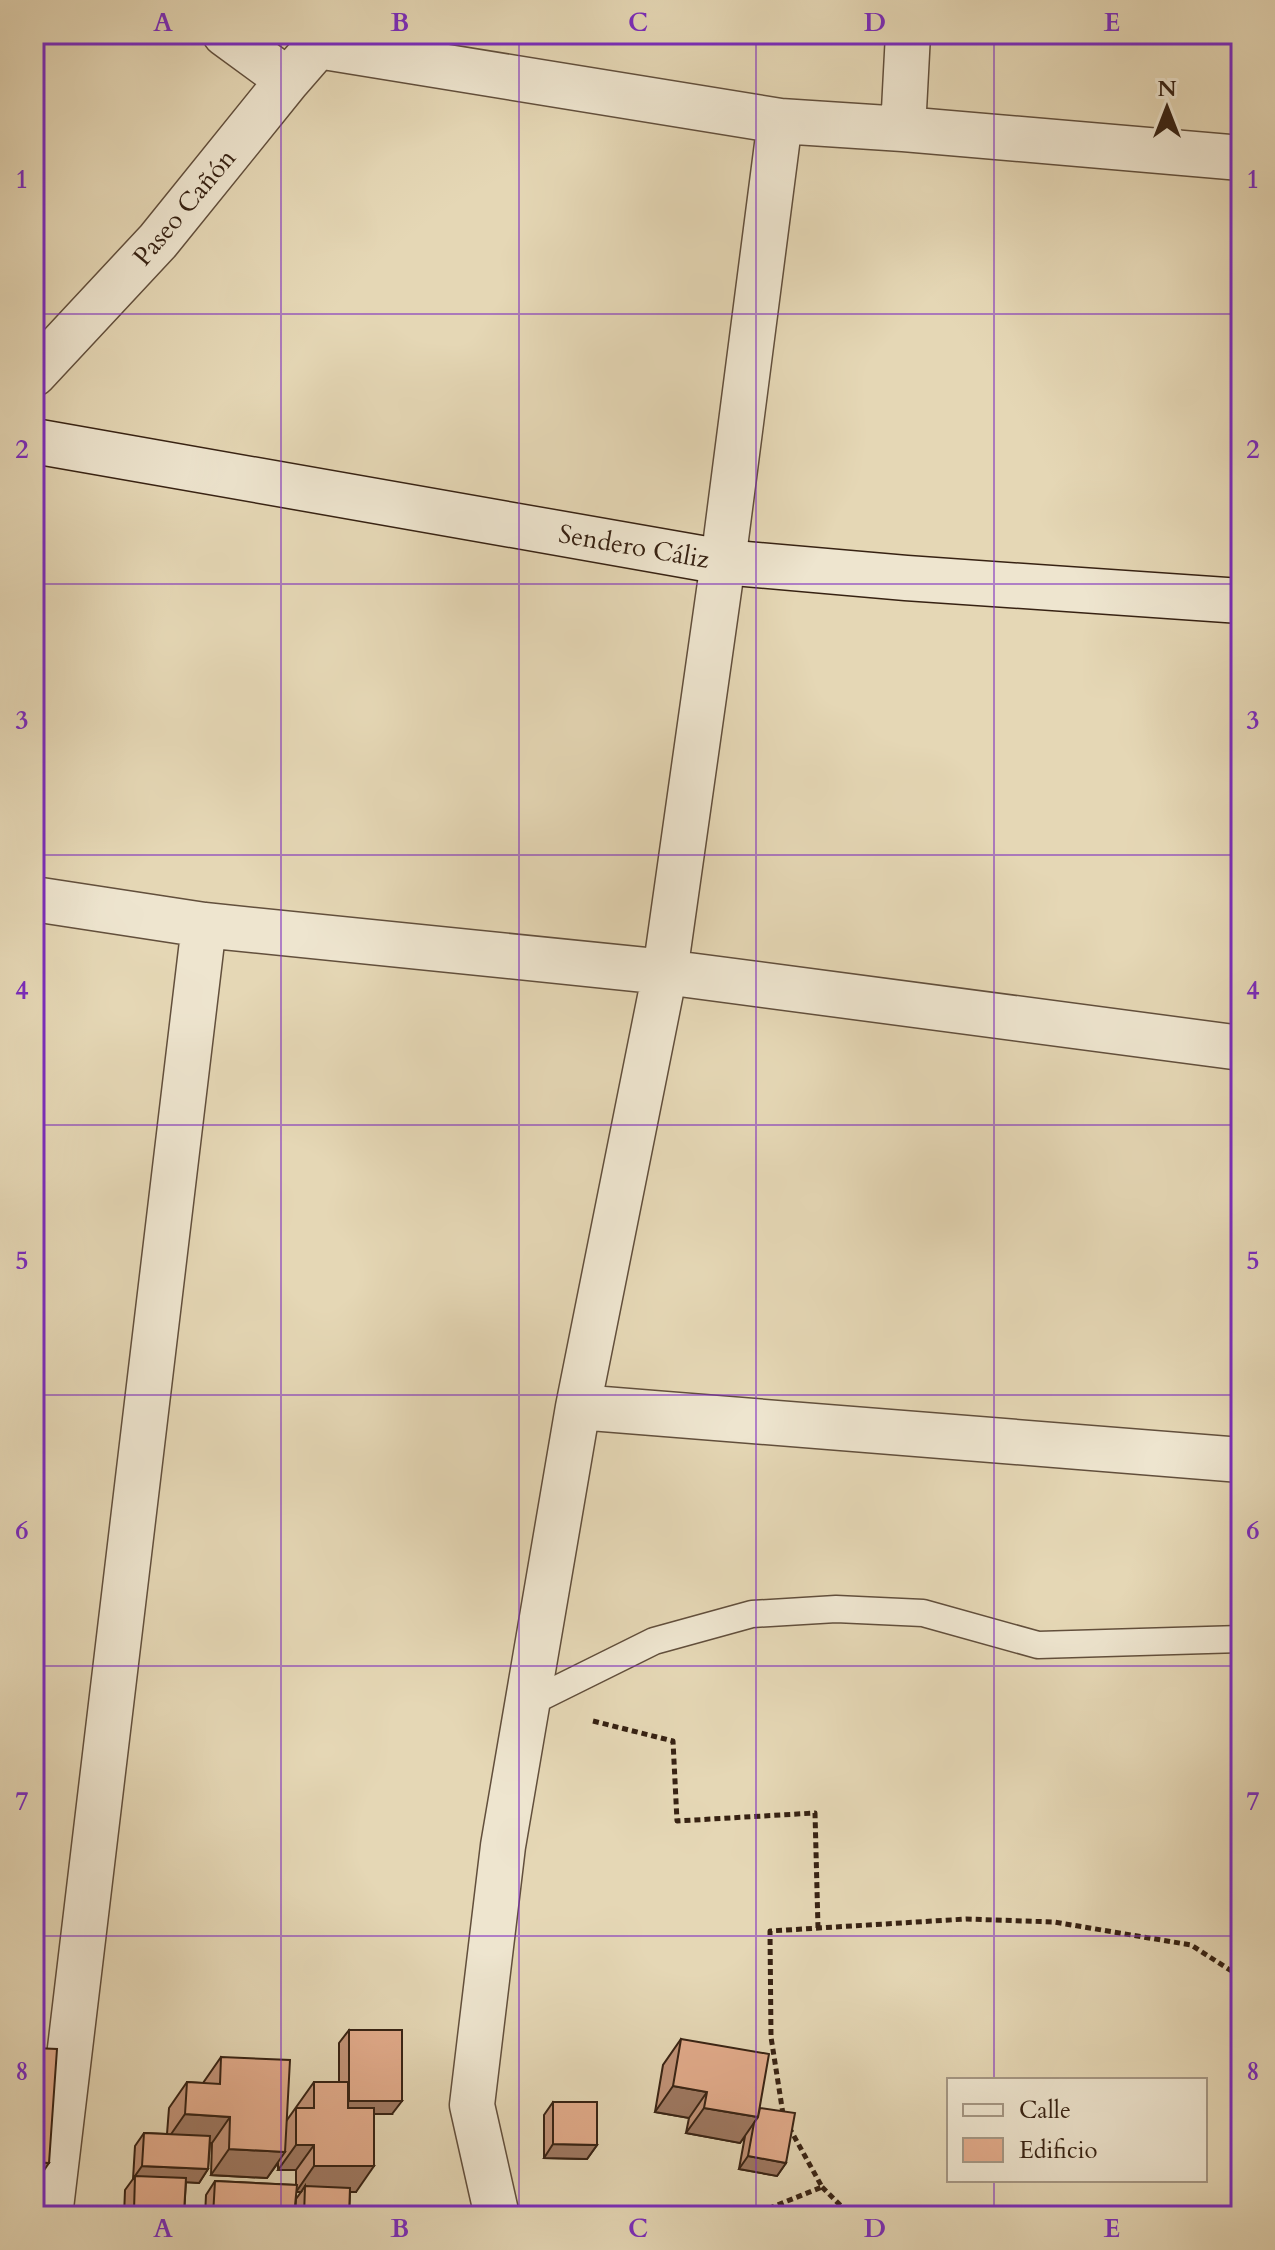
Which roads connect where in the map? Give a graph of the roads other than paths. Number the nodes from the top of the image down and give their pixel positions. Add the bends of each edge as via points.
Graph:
1 (225, 34) edge
2 (908, 34) edge
3 (323, 40) edge
4 (288, 80) junction
5 (780, 121) junction
6 (903, 129) junction
7 (1241, 158) edge
8 (34, 374) edge
9 (34, 441) edge
10 (723, 562) junction
11 (1241, 601) edge
12 (34, 899) edge
13 (204, 925) junction
14 (665, 972) junction
15 (1241, 1048) edge
16 (578, 1407) junction
17 (1241, 1460) edge
18 (1241, 1639) edge
19 (527, 1704) junction
20 (50, 2216) edge
21 (497, 2216) edge

1 - 4 street
2 - 6 street
3 - 4 street, Paseo Cañón
3 - 5 street
4 - 8 street, Paseo Cañón via 158,241
5 - 6 street
5 - 10 street
6 - 7 street
9 - 10 street, Sendero Cáliz
10 - 11 street, Sendero Cáliz
10 - 14 street
12 - 13 street
13 - 14 street
13 - 20 street
14 - 15 street
14 - 16 street
16 - 17 street
16 - 19 street
18 - 19 lane via 1038,1645 923,1613 836,1609 752,1614 654,1641
19 - 21 street via 503,1846 472,2105

